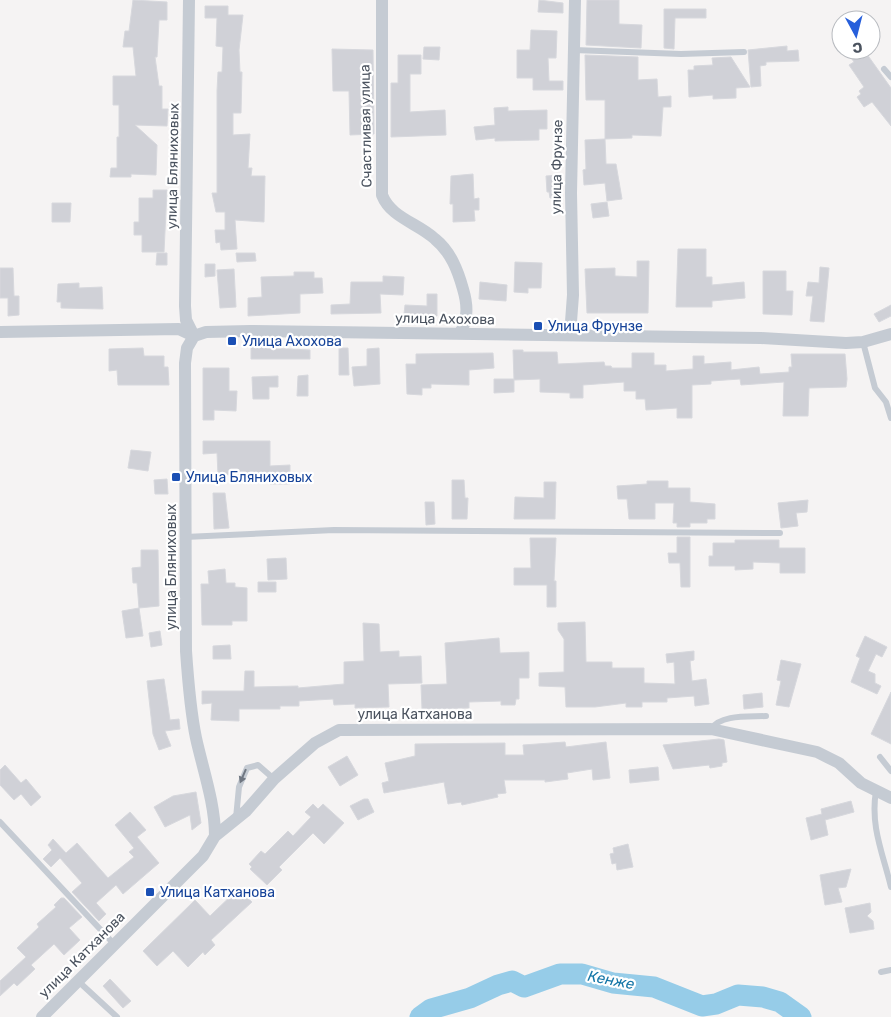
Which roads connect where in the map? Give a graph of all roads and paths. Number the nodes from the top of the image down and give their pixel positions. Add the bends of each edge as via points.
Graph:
1 (189, 0) edge
2 (382, 0) edge
3 (574, 0) edge
4 (574, 50) junction
5 (744, 52) dead end
6 (884, 69) dead end
7 (891, 76) edge
8 (0, 332) edge
9 (460, 334) junction
10 (891, 334) edge
11 (570, 335) junction
12 (194, 336) junction
13 (863, 342) junction
14 (891, 418) edge
15 (780, 534) dead end
16 (185, 537) junction
17 (766, 716) dead end
18 (711, 729) junction
19 (880, 757) dead end
20 (891, 770) edge
21 (274, 779) junction
22 (876, 791) junction
23 (891, 798) edge
24 (236, 818) junction
25 (0, 822) edge
26 (215, 836) junction
27 (891, 887) edge
28 (114, 944) junction
29 (891, 970) edge
30 (881, 972) dead end
31 (78, 981) junction
32 (42, 1017) edge
33 (117, 1017) edge

1 - 12 street, улица Бляниховых via 185,306 186,320
2 - 9 street, Счастливая улица via 382,195 390,209 434,238 451,258 460,276 468,308
3 - 4 street, улица Фрунзе
4 - 5 lane via 681,54
4 - 11 street, улица Фрунзе
6 - 7 lane
8 - 12 street, улица Ахохова via 162,329 185,330
9 - 11 street, улица Ахохова
9 - 12 street, улица Ахохова via 250,331 206,332
10 - 13 street, улица Ахохова
11 - 13 street, улица Ахохова
12 - 16 street, улица Бляниховых via 187,348 185,363
13 - 14 lane via 872,380 886,402
15 - 16 lane via 334,530
16 - 26 street, улица Бляниховых via 188,685
17 - 18 lane via 725,719
18 - 21 street, улица Катханова via 346,729 320,739
18 - 22 street, улица Катханова via 817,752 839,763
19 - 20 lane
21 - 24 street, улица Катханова via 253,805
21 -> 24 lane via 258,765 247,768 239,787
22 - 23 street, улица Катханова
22 - 27 lane via 874,825
24 - 26 street, улица Катханова
25 - 28 lane
26 - 28 street, улица Катханова via 203,856
28 - 31 street, улица Катханова
29 - 30 lane
31 - 32 street, улица Катханова
31 - 33 lane

